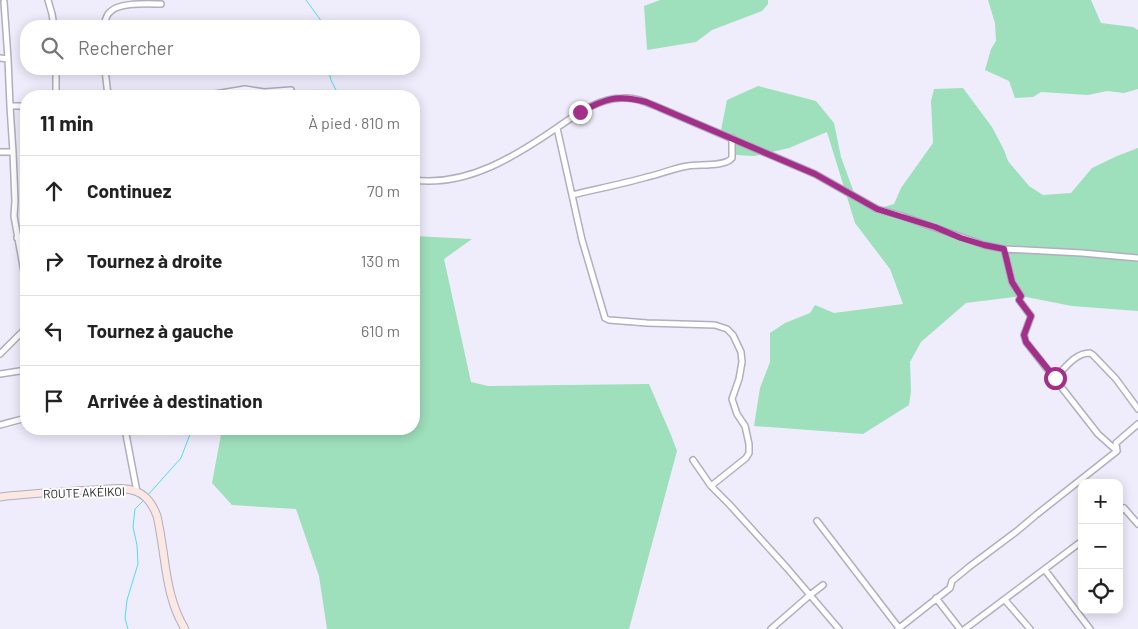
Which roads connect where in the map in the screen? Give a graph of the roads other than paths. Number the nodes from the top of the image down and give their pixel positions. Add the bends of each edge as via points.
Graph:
1 (48, 0) edge
2 (4, 2) dead end
3 (161, 4) dead end
4 (53, 20) edge
5 (105, 20) edge
6 (0, 58) edge
7 (8, 59) junction
8 (56, 75) edge
9 (106, 75) edge
10 (56, 90) edge
11 (107, 90) edge
12 (10, 106) junction
13 (20, 106) edge
14 (557, 128) junction
15 (732, 138) junction
16 (0, 152) edge
17 (13, 152) junction
18 (420, 181) edge
19 (572, 195) junction
20 (20, 237) edge
21 (17, 238) junction
22 (1004, 249) junction
23 (20, 253) edge
24 (1138, 258) edge
25 (20, 334) edge
26 (0, 354) edge
27 (20, 371) edge
28 (0, 374) edge
29 (1055, 378) junction
30 (1138, 409) edge
31 (20, 420) edge
32 (1138, 424) edge
33 (0, 425) edge
34 (126, 435) edge
35 (1117, 451) junction
36 (693, 460) dead end
37 (711, 486) junction
38 (137, 492) junction
39 (0, 497) edge
40 (1123, 509) edge
41 (817, 520) dead end
42 (1138, 524) edge
43 (1078, 544) edge
44 (1045, 570) junction
45 (823, 585) dead end
46 (810, 595) junction
47 (936, 598) junction
48 (1005, 600) junction
49 (898, 628) edge
50 (185, 629) edge
51 (771, 629) edge
52 (839, 629) edge
53 (960, 629) edge
54 (965, 629) edge
55 (1030, 629) edge
56 (1089, 629) edge

1 - 4 street
2 - 7 street
3 - 5 street via 116,8 109,12
6 - 7 street
7 - 12 street
8 - 10 street
9 - 11 street
12 - 13 street
12 - 17 street
14 - 15 street via 597,103 625,97 653,105
14 - 18 street via 519,153 486,169 452,180
14 - 19 street
15 - 19 street via 732,158 728,162 680,167
15 - 22 street via 815,174 877,209
16 - 17 street
17 - 21 street
19 - 37 street via 605,318 714,325 727,330 738,343 742,362 740,379 732,399 736,414 745,426 750,450 746,458
20 - 21 street
21 - 23 street
22 - 24 street
22 - 29 street via 1012,282 1021,296 1019,300 1031,316 1024,335 1026,342
25 - 26 street
27 - 28 street
29 - 30 street via 1080,355 1090,353 1116,379
29 - 35 street via 1098,434
31 - 33 street
32 - 35 street via 1116,442
34 - 38 street
35 - 47 street via 969,566 952,581 950,588
36 - 37 street
37 - 46 street
38 - 39 street, ROUTE AKÉIKOI via 123,489
38 - 50 street, ROUTE AKÉIKOI via 154,507 173,601
40 - 42 street
41 - 49 street
43 - 44 street
44 - 48 street
44 - 56 street
45 - 46 street
46 - 51 street
46 - 52 street
47 - 49 street
47 - 53 street
48 - 54 street
48 - 55 street

